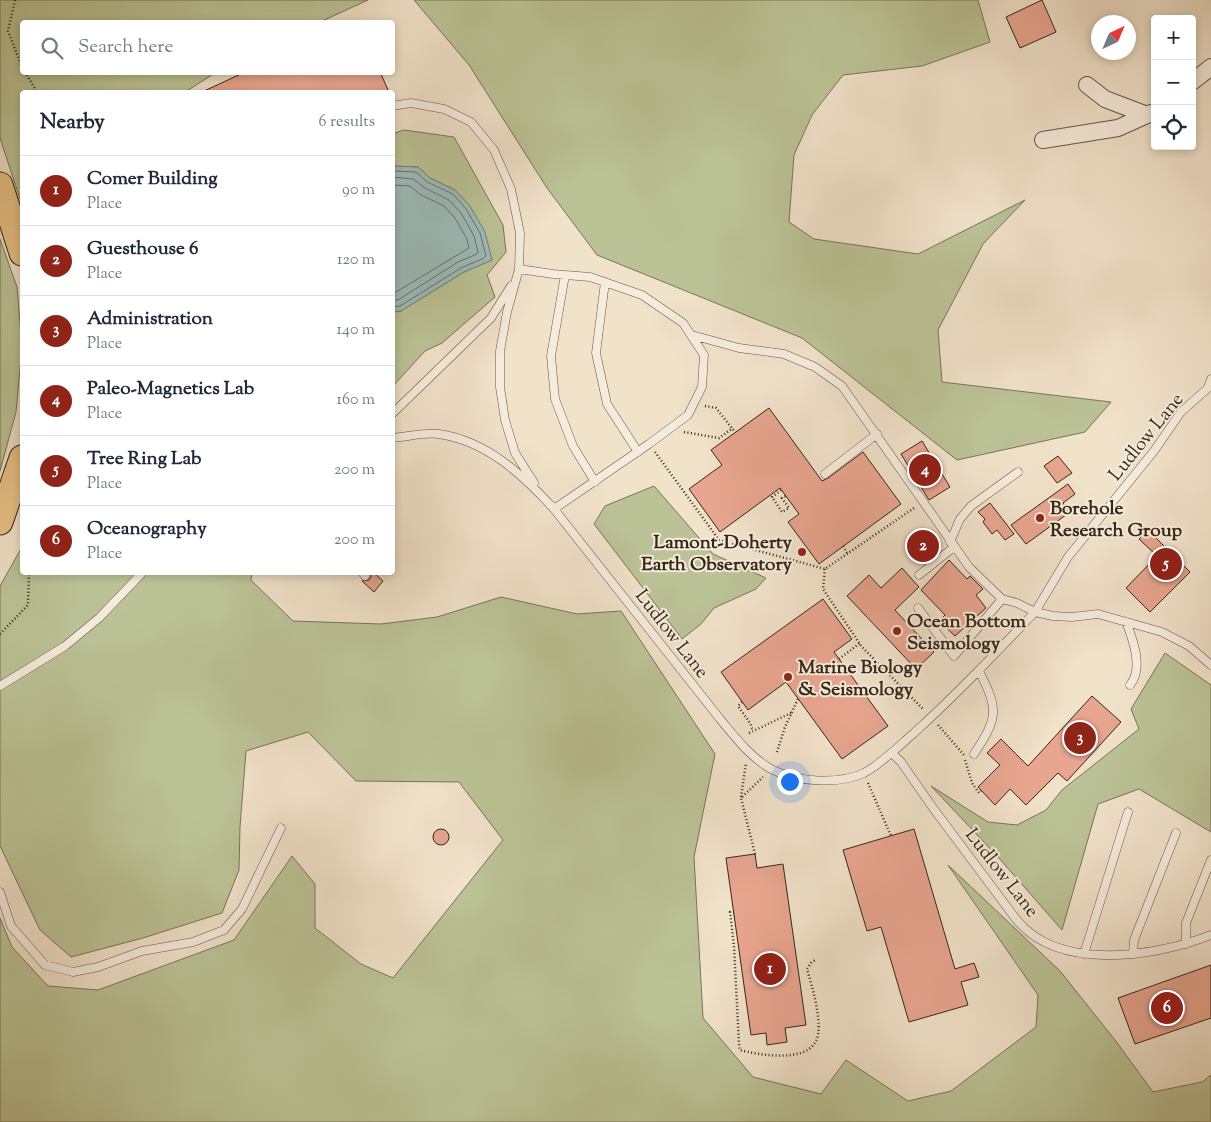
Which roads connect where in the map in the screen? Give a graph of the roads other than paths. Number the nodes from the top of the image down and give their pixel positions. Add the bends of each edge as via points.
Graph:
1 (1211, 67) edge
2 (1196, 79) edge
3 (1087, 85) dead end
4 (395, 106) edge
5 (1151, 113) edge
6 (1043, 140) dead end
7 (0, 185) edge
8 (20, 247) edge
9 (519, 269) junction
10 (565, 275) junction
11 (605, 282) junction
12 (692, 335) junction
13 (1211, 379) edge
14 (395, 411) edge
15 (876, 434) junction
16 (395, 438) edge
17 (638, 452) junction
18 (20, 464) edge
19 (1018, 472) dead end
20 (825, 474) dead end
21 (595, 482) junction
22 (554, 509) junction
23 (0, 522) edge
24 (952, 544) junction
25 (140, 575) edge
26 (919, 575) dead end
27 (1002, 599) junction
28 (918, 608) dead end
29 (1035, 612) junction
30 (1126, 622) junction
31 (1211, 664) edge
32 (979, 671) junction
33 (1130, 685) dead end
34 (0, 686) edge
35 (892, 753) junction
36 (974, 754) dead end
37 (1128, 812) dead end
38 (281, 828) dead end
39 (1176, 833) dead end
40 (1211, 860) edge
41 (0, 892) edge
42 (1211, 935) edge
43 (1186, 944) junction
44 (1133, 953) junction
45 (1084, 954) junction

1 - 2 street
3 - 5 street via 1105,99
4 - 9 lane via 410,103 444,109 470,122 494,150 510,189 520,233
5 - 6 street via 1118,128
7 - 8 main road
9 - 10 lane
9 - 14 lane via 491,318
9 - 22 lane via 500,351 500,387 514,453
10 - 11 lane
10 - 21 lane via 552,356 555,399 573,446
11 - 12 lane via 642,295 683,323
11 - 17 lane via 596,353 607,404
12 - 15 lane via 739,348 784,354 815,366 842,386
12 - 17 lane via 704,355 702,387 688,415
13 - 29 lane, Ludlow Lane via 1208,388 1180,412 1154,451 1068,557
15 - 20 lane
15 - 24 lane
16 - 22 lane, Ludlow Lane via 438,434 474,444 508,465
17 - 21 lane
18 - 23 main road
19 - 24 lane via 971,506 960,518
21 - 22 lane
22 - 35 lane, Ludlow Lane via 714,711 748,751 772,769 800,778 832,781 864,773
24 - 26 lane
24 - 27 lane via 969,568
25 - 34 lane via 99,618 65,646
27 - 28 lane via 954,656
27 - 29 lane
29 - 30 lane via 1072,617 1098,614
29 - 32 lane, Ludlow Lane
30 - 31 lane via 1162,632 1190,646
30 - 33 lane via 1134,643 1136,668
32 - 35 lane, Ludlow Lane
32 - 36 lane via 994,709 992,725
35 - 45 lane, Ludlow Lane via 1022,927 1047,942
37 - 45 lane
38 - 41 lane via 242,909 224,930 193,942 142,951 98,967 73,972 45,965 11,926
39 - 44 lane via 1134,940
40 - 43 lane via 1186,923
42 - 43 lane, Ludlow Lane
43 - 44 lane, Ludlow Lane
44 - 45 lane, Ludlow Lane

